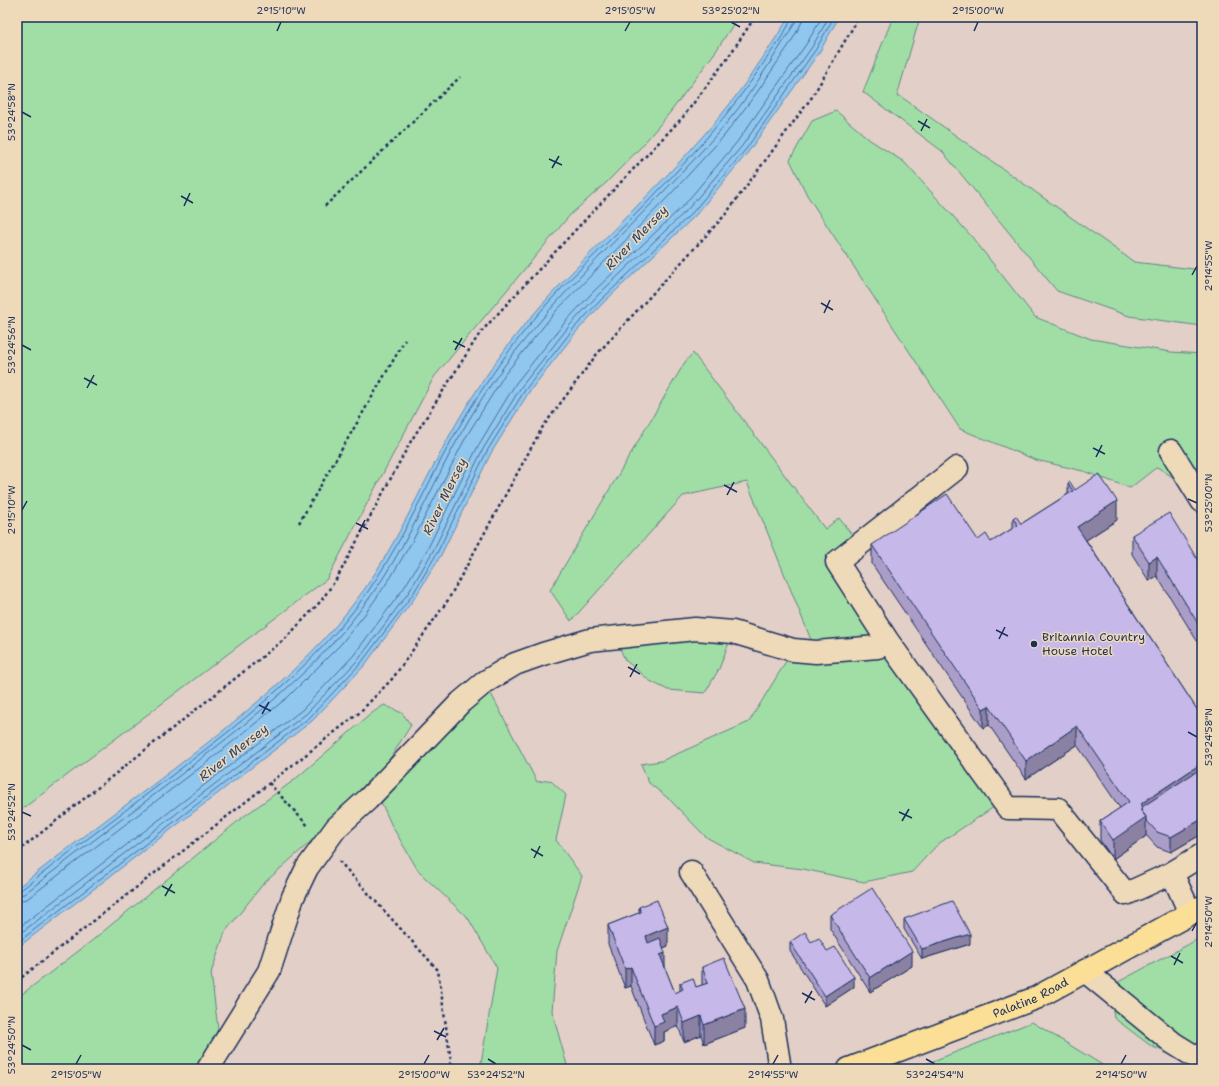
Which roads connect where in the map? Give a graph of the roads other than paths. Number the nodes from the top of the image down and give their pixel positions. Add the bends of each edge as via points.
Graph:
1 (1171, 451) dead end
2 (957, 468) dead end
3 (1202, 501) edge
4 (887, 640) junction
5 (1202, 854) edge
6 (691, 872) dead end
7 (1172, 873) junction
8 (1196, 910) edge
9 (1085, 971) junction
10 (1202, 1061) edge
11 (208, 1069) edge
12 (780, 1069) edge
13 (849, 1069) edge

1 - 3 street
2 - 4 street via 837,562
4 - 7 street via 1008,808 1058,809 1126,894
4 - 11 street via 878,648 816,652 793,650 733,632 694,629 590,640 515,664 484,682 336,828 324,844 307,868 293,898 269,971
5 - 7 street
6 - 12 street via 758,980 772,1019
7 - 8 street
8 - 9 main road, Palatine Road
9 - 10 street via 1173,1043
9 - 13 main road, Palatine Road via 1036,998

